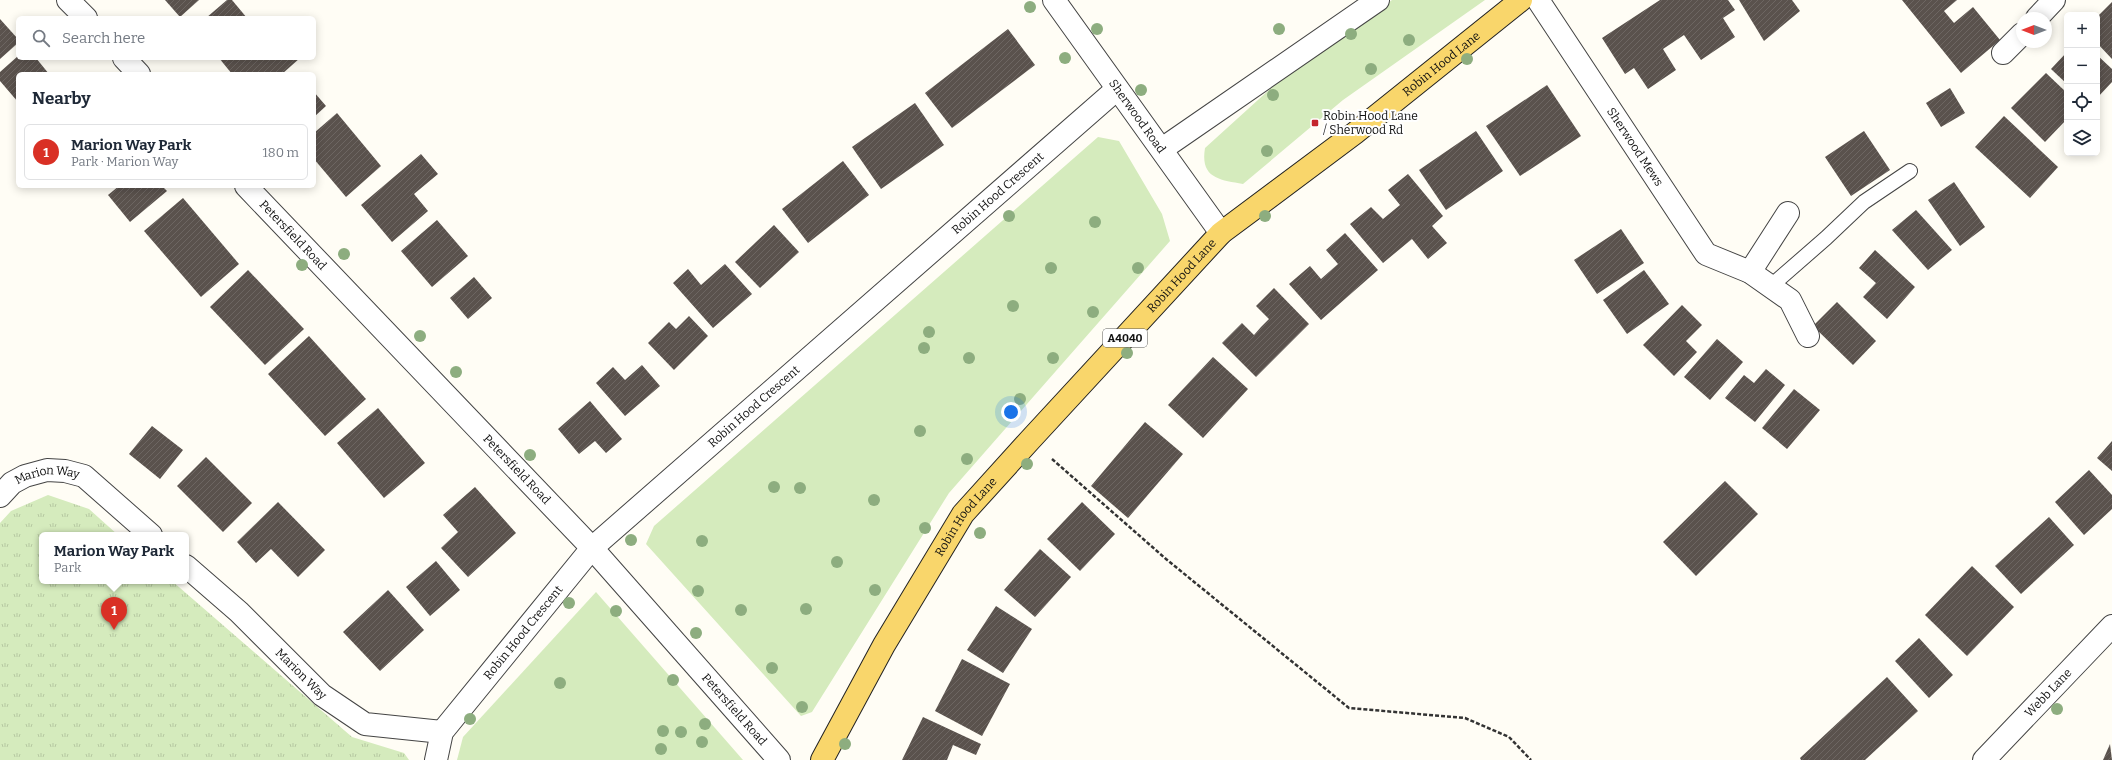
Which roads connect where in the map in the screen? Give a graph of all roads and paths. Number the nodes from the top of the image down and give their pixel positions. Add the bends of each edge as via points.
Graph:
1 (68, 0) edge
2 (1054, 0) edge
3 (1378, 0) edge
4 (1521, 0) edge
5 (1538, 0) edge
6 (84, 16) edge
7 (2016, 40) edge
8 (2003, 53) dead end
9 (126, 60) edge
10 (137, 72) edge
11 (1117, 89) junction
12 (1162, 149) junction
13 (1910, 171) dead end
14 (248, 188) edge
15 (1788, 213) dead end
16 (1221, 233) junction
17 (1750, 272) junction
18 (1771, 286) junction
19 (1808, 336) dead end
20 (1030, 440) junction
21 (0, 496) edge
22 (148, 532) edge
23 (592, 548) junction
24 (189, 569) edge
25 (2112, 626) edge
26 (442, 732) junction
27 (436, 760) edge
28 (779, 760) edge
29 (822, 760) edge
30 (1531, 760) edge
31 (1984, 760) edge

1 - 6 street
2 - 11 street, Sherwood Road
3 - 12 street
4 - 16 main road, Robin Hood Lane / A4040 via 1355,133
5 - 17 street, Sherwood Mews via 1706,254
7 - 8 street
9 - 10 street
11 - 12 street, Sherwood Road
11 - 23 street, Robin Hood Crescent
12 - 16 street, Sherwood Road
13 - 18 lane via 1864,202
14 - 23 street, Petersfield Road
15 - 17 street
16 - 20 main road, Robin Hood Lane / A4040
17 - 18 street, Sherwood Mews
18 - 19 street, Sherwood Mews via 1790,300
20 - 29 main road, Robin Hood Lane / A4040 via 963,514 884,645
20 - 30 path via 1166,559 1349,708 1465,718 1509,737
21 - 22 street, Marion Way via 12,483 25,476 47,470 65,471 84,476
23 - 26 street, Robin Hood Crescent
23 - 28 street, Petersfield Road
24 - 26 street, Marion Way via 239,612 322,696 365,724
25 - 31 street, Webb Lane
26 - 27 street, Robin Hood Crescent

